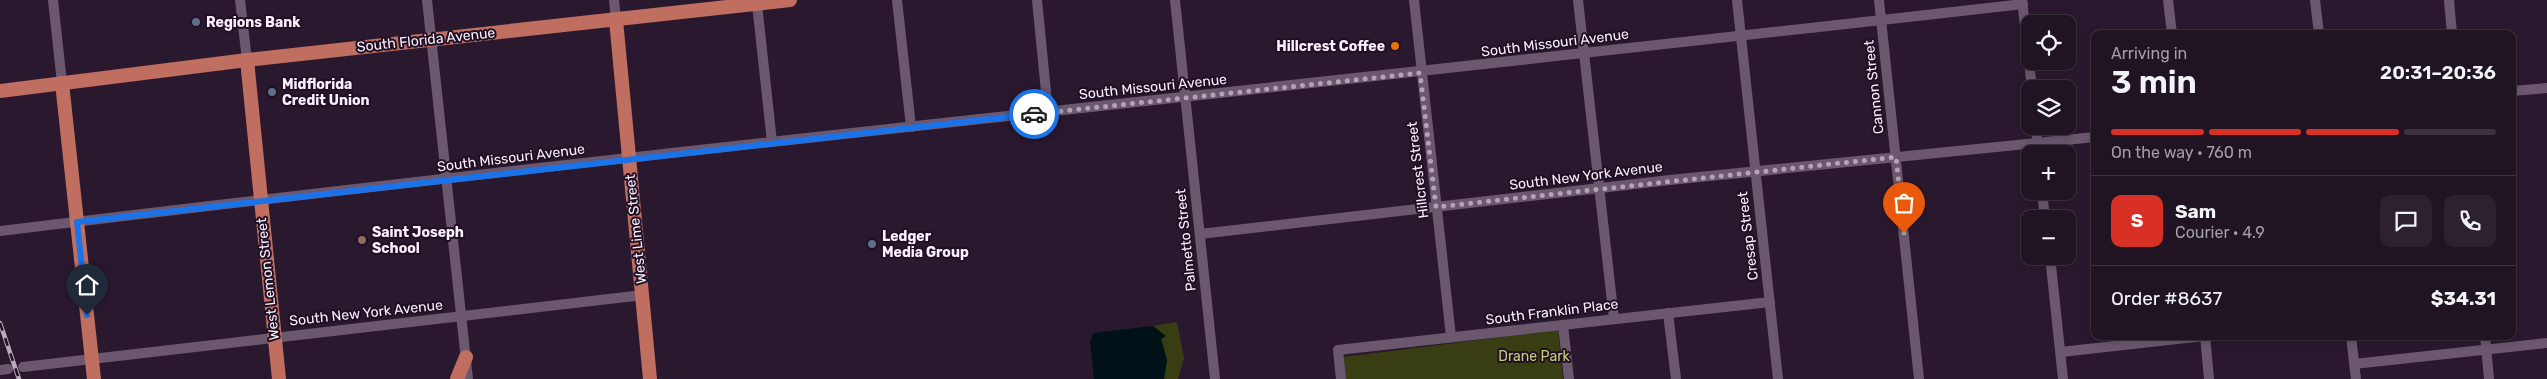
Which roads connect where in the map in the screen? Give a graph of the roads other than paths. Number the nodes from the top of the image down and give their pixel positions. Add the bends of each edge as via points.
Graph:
1 (52, 0) edge
2 (240, 0) edge
3 (427, 0) edge
4 (614, 0) edge
5 (790, 0) edge
6 (897, 0) edge
7 (1037, 0) edge
8 (1174, 0) edge
9 (1414, 0) edge
10 (1578, 0) edge
11 (1737, 0) edge
12 (1879, 0) edge
13 (2168, 0) edge
14 (2315, 0) edge
15 (2449, 0) edge
16 (2023, 2) edge
17 (758, 4) junction
18 (616, 20) junction
19 (1881, 20) junction
20 (2172, 30) edge
21 (2319, 30) edge
22 (2452, 30) edge
23 (1740, 35) junction
24 (432, 39) junction
25 (1585, 54) junction
26 (247, 60) junction
27 (1420, 73) junction
28 (2031, 80) edge
29 (62, 83) junction
30 (2547, 88) edge
31 (0, 91) edge
32 (2516, 91) edge
33 (1186, 98) junction
34 (1048, 112) junction
35 (911, 127) junction
36 (2037, 135) edge
37 (2091, 137) edge
38 (772, 142) junction
39 (2038, 142) junction
40 (1896, 157) junction
41 (629, 158) junction
42 (1755, 172) junction
43 (447, 180) junction
44 (1600, 189) junction
45 (260, 201) junction
46 (1436, 207) junction
47 (77, 222) junction
48 (0, 232) edge
49 (1200, 234) junction
50 (2051, 265) edge
51 (643, 295) junction
52 (1770, 302) junction
53 (1668, 313) junction
54 (462, 316) junction
55 (1614, 318) junction
56 (1563, 325) junction
57 (274, 337) junction
58 (1451, 337) junction
59 (2168, 340) edge
60 (2204, 340) edge
61 (2351, 340) edge
62 (2485, 340) edge
63 (2547, 343) edge
64 (2486, 349) junction
65 (2061, 352) junction
66 (466, 357) junction
67 (92, 360) junction
68 (2354, 364) junction
69 (23, 367) dead end
70 (94, 379) edge
71 (279, 379) edge
72 (458, 379) edge
73 (468, 379) edge
74 (650, 379) edge
75 (1214, 379) edge
76 (1341, 379) edge
77 (1569, 379) edge
78 (1676, 379) edge
79 (1778, 379) edge
80 (1919, 379) edge
81 (2064, 379) edge
82 (2209, 379) edge
83 (2356, 379) edge
84 (2490, 379) edge

1 - 29 street
2 - 26 street
3 - 24 street
4 - 18 street
5 - 17 main road, South Florida Avenue
6 - 35 street
7 - 34 street
8 - 33 street, Palmetto Street
9 - 27 street, Hillcrest Street
10 - 25 street
11 - 23 street, Cresap Street
12 - 19 street, Cannon Street
13 - 20 street
14 - 21 street
15 - 22 street
16 - 19 street, South Missouri Avenue
16 - 28 street
17 - 18 main road, South Florida Avenue
17 - 38 street
18 - 24 main road, South Florida Avenue
18 - 41 main road, West Lime Street
19 - 23 street, South Missouri Avenue
19 - 40 street, Cannon Street
23 - 25 street, South Missouri Avenue
23 - 42 street, Cresap Street
24 - 26 main road, South Florida Avenue
24 - 43 street
25 - 27 street, South Missouri Avenue
25 - 44 street
26 - 29 main road, South Florida Avenue
26 - 45 main road, West Lemon Street
27 - 33 street, South Missouri Avenue
27 - 46 street, Hillcrest Street
29 - 31 main road, South Florida Avenue
29 - 47 main road
30 - 32 street
33 - 34 street, South Missouri Avenue
33 - 49 street, Palmetto Street
34 - 35 street, South Missouri Avenue
35 - 38 street, South Missouri Avenue
36 - 39 street
37 - 39 street, South New York Avenue
38 - 41 street, South Missouri Avenue
39 - 40 street, South New York Avenue
40 - 42 street, South New York Avenue
40 - 80 street, Cannon Street
41 - 43 street, South Missouri Avenue
41 - 51 main road, West Lime Street
42 - 44 street, South New York Avenue
42 - 52 street, Cresap Street
43 - 45 street, South Missouri Avenue
43 - 54 street
44 - 46 street, South New York Avenue
44 - 55 street
45 - 47 street, South Missouri Avenue
45 - 57 main road, West Lemon Street
46 - 49 street, South New York Avenue
46 - 58 street, Hillcrest Street
47 - 48 street, South Missouri Avenue
47 - 67 main road
49 - 75 street, Palmetto Street
50 - 65 street
51 - 54 street, South New York Avenue
51 - 74 main road, West Lime Street
52 - 53 street, South Franklin Place
52 - 79 street, Cresap Street
53 - 55 street, South Franklin Place
53 - 78 street
54 - 57 street, South New York Avenue
54 - 66 street
55 - 56 street, South Franklin Place
56 - 58 street, South Franklin Place
56 - 77 street
57 - 67 street, South New York Avenue
57 - 71 main road, West Lemon Street
58 - 76 street, South Franklin Place via 1338,350
59 - 65 street
60 - 82 street
61 - 68 street
62 - 64 street
63 - 64 street
64 - 68 street
64 - 84 street
65 - 81 street
66 - 72 main road
66 - 73 street
67 - 69 street, South New York Avenue
67 - 70 main road
68 - 83 street

